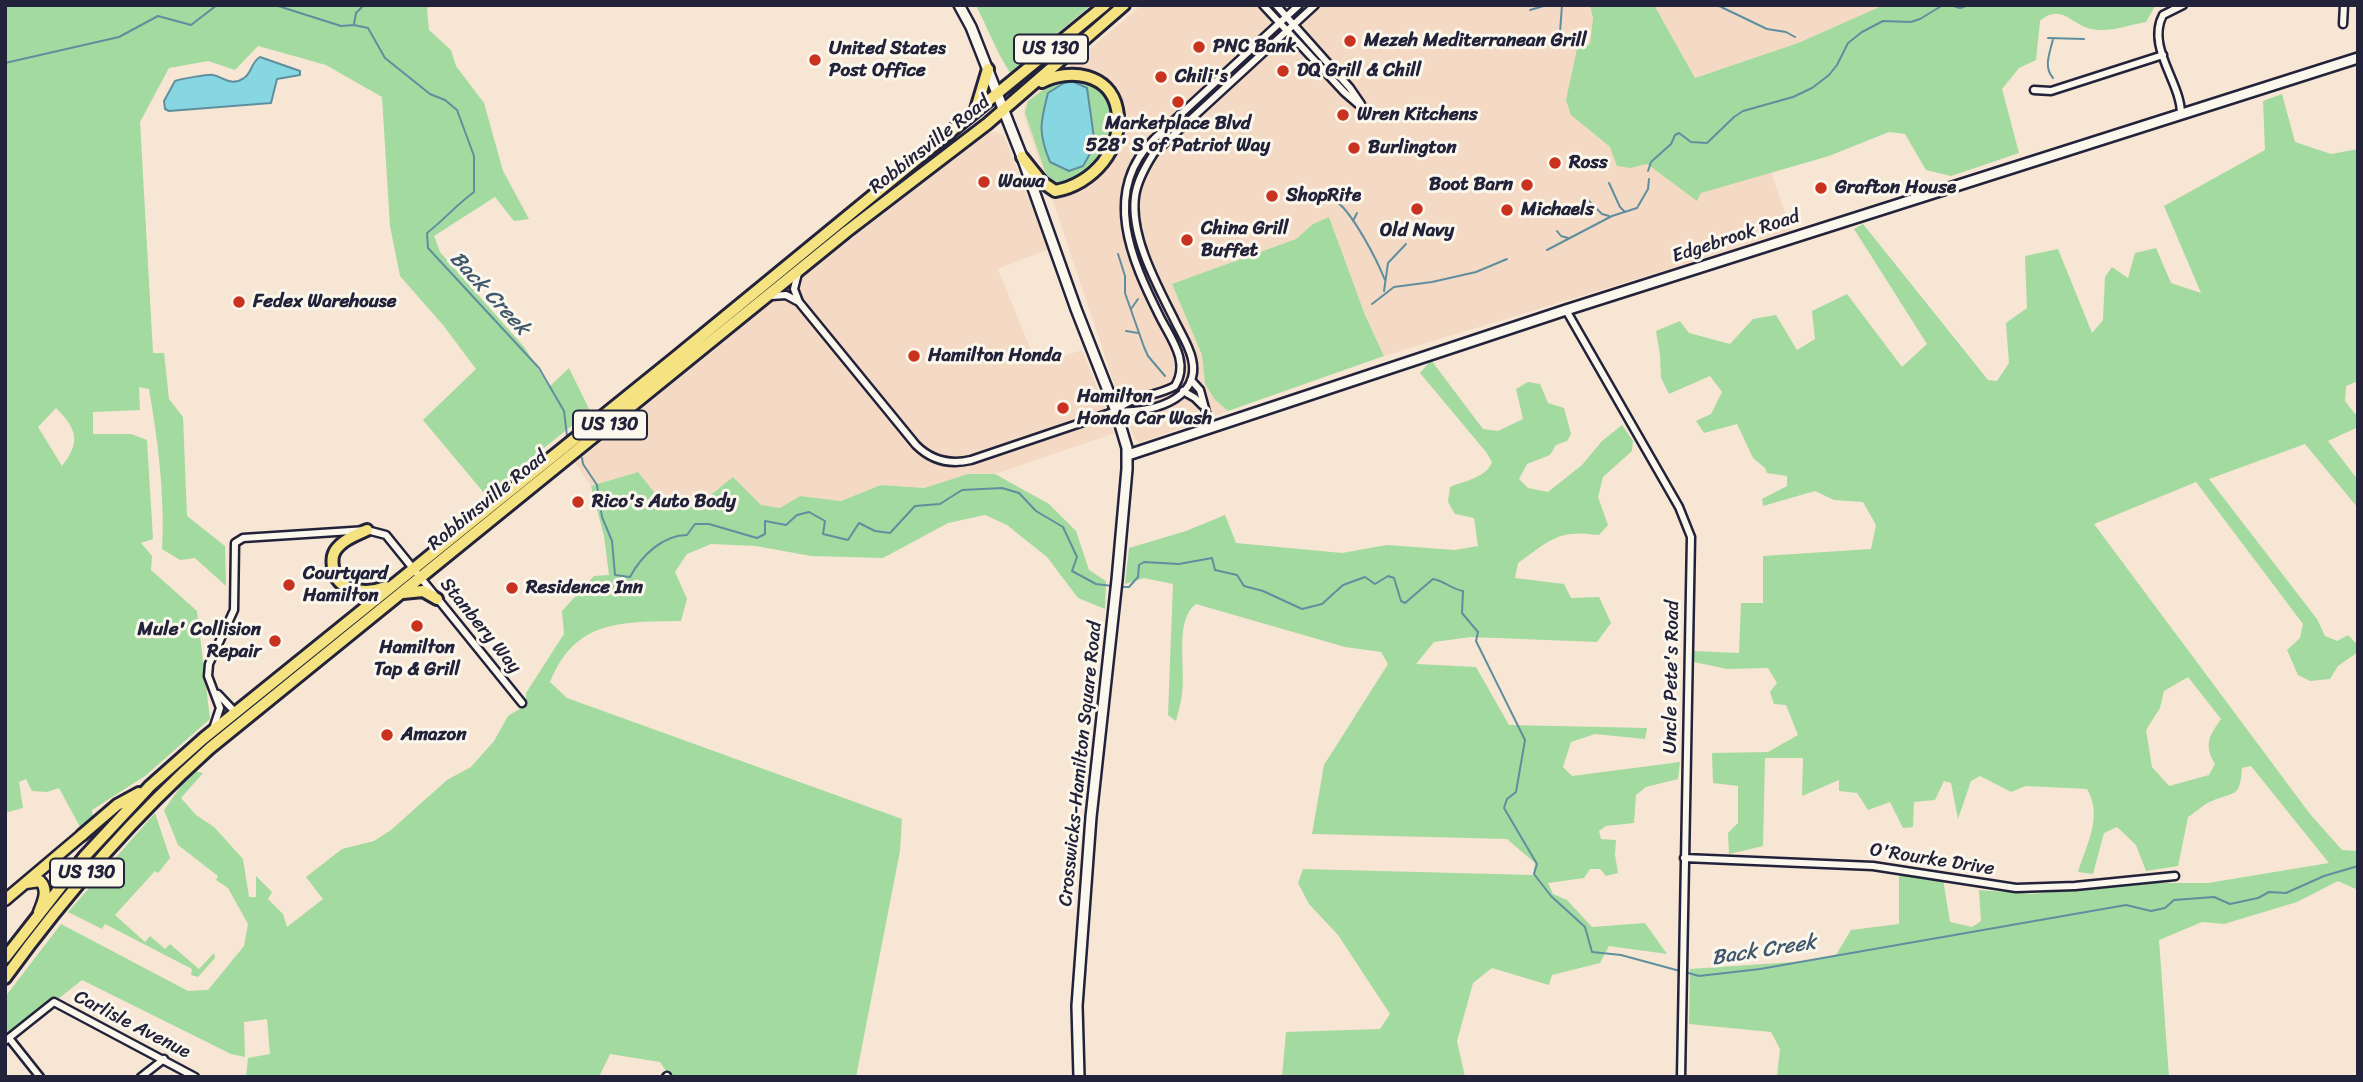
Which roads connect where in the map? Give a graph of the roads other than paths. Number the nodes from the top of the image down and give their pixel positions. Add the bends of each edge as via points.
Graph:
1 (959, 5) edge
2 (1105, 5) edge
3 (1124, 5) edge
4 (1263, 5) edge
5 (1276, 5) edge
6 (1299, 5) edge
7 (1315, 5) edge
8 (2183, 5) edge
9 (2344, 5) edge
10 (1286, 17) junction
11 (1279, 23) junction
12 (2343, 24) dead end
13 (1294, 25) junction
14 (1287, 31) junction
15 (2163, 55) junction
16 (2358, 58) edge
17 (988, 69) junction
18 (1027, 90) junction
19 (2034, 90) dead end
20 (998, 94) junction
21 (1004, 110) junction
22 (975, 112) junction
23 (2181, 114) junction
24 (1022, 157) junction
25 (796, 266) junction
26 (767, 298) junction
27 (799, 302) junction
28 (1566, 310) junction
29 (1191, 380) junction
30 (1175, 386) junction
31 (1184, 391) junction
32 (1203, 407) junction
33 (1116, 411) junction
34 (1210, 427) junction
35 (1125, 435) junction
36 (1155, 446) junction
37 (1144, 450) junction
38 (1128, 456) junction
39 (1127, 469) junction
40 (367, 530) junction
41 (417, 573) junction
42 (398, 589) junction
43 (437, 599) junction
44 (214, 691) junction
45 (522, 703) dead end
46 (235, 712) junction
47 (211, 732) junction
48 (210, 748) junction
49 (150, 786) junction
50 (82, 835) joint
51 (1684, 858) junction
52 (2175, 876) dead end
53 (26, 884) junction
54 (5, 900) edge
55 (38, 914) junction
56 (5, 958) edge
57 (5, 978) edge
58 (7, 1040) edge
59 (164, 1059) junction
60 (40, 1077) edge
61 (141, 1077) edge
62 (195, 1077) edge
63 (1079, 1077) edge
64 (1681, 1077) edge

1 - 17 street
2 - 20 highway, Robbinsville Road / US 130
3 - 18 highway, Robbinsville Road / US 130
4 - 11 street
5 - 10 street
6 - 10 street
7 - 13 street
8 - 15 street via 2160,22
9 - 12 street
10 - 11 street
10 - 13 street
11 - 14 street
11 - 30 street via 1145,148 1126,181 1124,211 1132,247 1181,362
13 - 14 street
13 - 14 street via 1366,111
14 - 29 street via 1154,153 1137,185 1137,226 1159,288 1192,356
15 - 19 street via 2051,91
15 - 23 street
16 - 23 street, Edgebrook Road
17 - 20 street
17 - 22 highway
18 - 21 highway, Robbinsville Road / US 130
18 - 24 highway via 1061,74 1081,74 1105,87 1118,118 1112,147 1098,169 1067,189 1050,190
20 - 21 street
20 - 22 highway, Robbinsville Road / US 130
21 - 24 street
21 - 25 highway, Robbinsville Road / US 130
22 - 25 highway, Robbinsville Road / US 130
23 - 28 street, Edgebrook Road
24 - 33 street
25 - 26 highway, Robbinsville Road
25 - 27 street via 794,289
25 - 41 highway, Robbinsville Road / US 130
26 - 27 street via 780,294
26 - 41 highway, Robbinsville Road / US 130
27 - 33 street via 916,445 933,458 971,460
28 - 34 street, Edgebrook Road
28 - 51 street, Uncle Pete's Road via 1689,528
29 - 31 street
29 - 32 street via 1200,390
30 - 31 street
30 - 33 street via 1127,401
31 - 32 street
31 - 33 street via 1162,405
32 - 34 street
33 - 35 street, Crosswicks-Hamilton Square Road
34 - 36 street, Edgebrook Road
35 - 36 street via 1139,446
35 - 38 street, Crosswicks-Hamilton Square Road
36 - 37 street, Edgebrook Road
37 - 38 street, Edgebrook Road
37 - 39 street
38 - 39 street, Crosswicks-Hamilton Square Road
39 - 63 street, Crosswicks-Hamilton Square Road via 1087,866 1077,1006
40 - 41 street via 386,535
40 - 42 highway via 338,548 332,558 333,573 355,590
40 - 44 street via 243,538 235,543 234,610 209,664
41 - 42 highway, Robbinsville Road / US 130
41 - 43 street, Stanbery Way
42 - 43 highway
42 - 46 highway, Robbinsville Road / US 130
42 - 48 highway, Robbinsville Road / US 130
43 - 45 street, Stanbery Way
44 - 46 street
44 - 47 street via 220,708
46 - 47 highway, Robbinsville Road / US 130
46 - 48 highway via 233,722
47 - 49 highway, Robbinsville Road / US 130
48 - 57 highway, Robbinsville Road / US 130 via 116,839
49 - 50 highway via 117,805
49 - 55 highway, Robbinsville Road / US 130
50 - 53 main road
51 - 52 street, O'Rourke Drive via 1873,866 2016,888
51 - 64 street, Uncle Pete's Road
53 - 54 main road
53 - 55 main road via 40,881 44,886
55 - 56 highway, Robbinsville Road / US 130
58 - 59 street, Carlisle Avenue via 54,1002
58 - 60 street
59 - 61 street
59 - 62 street, Carlisle Avenue

